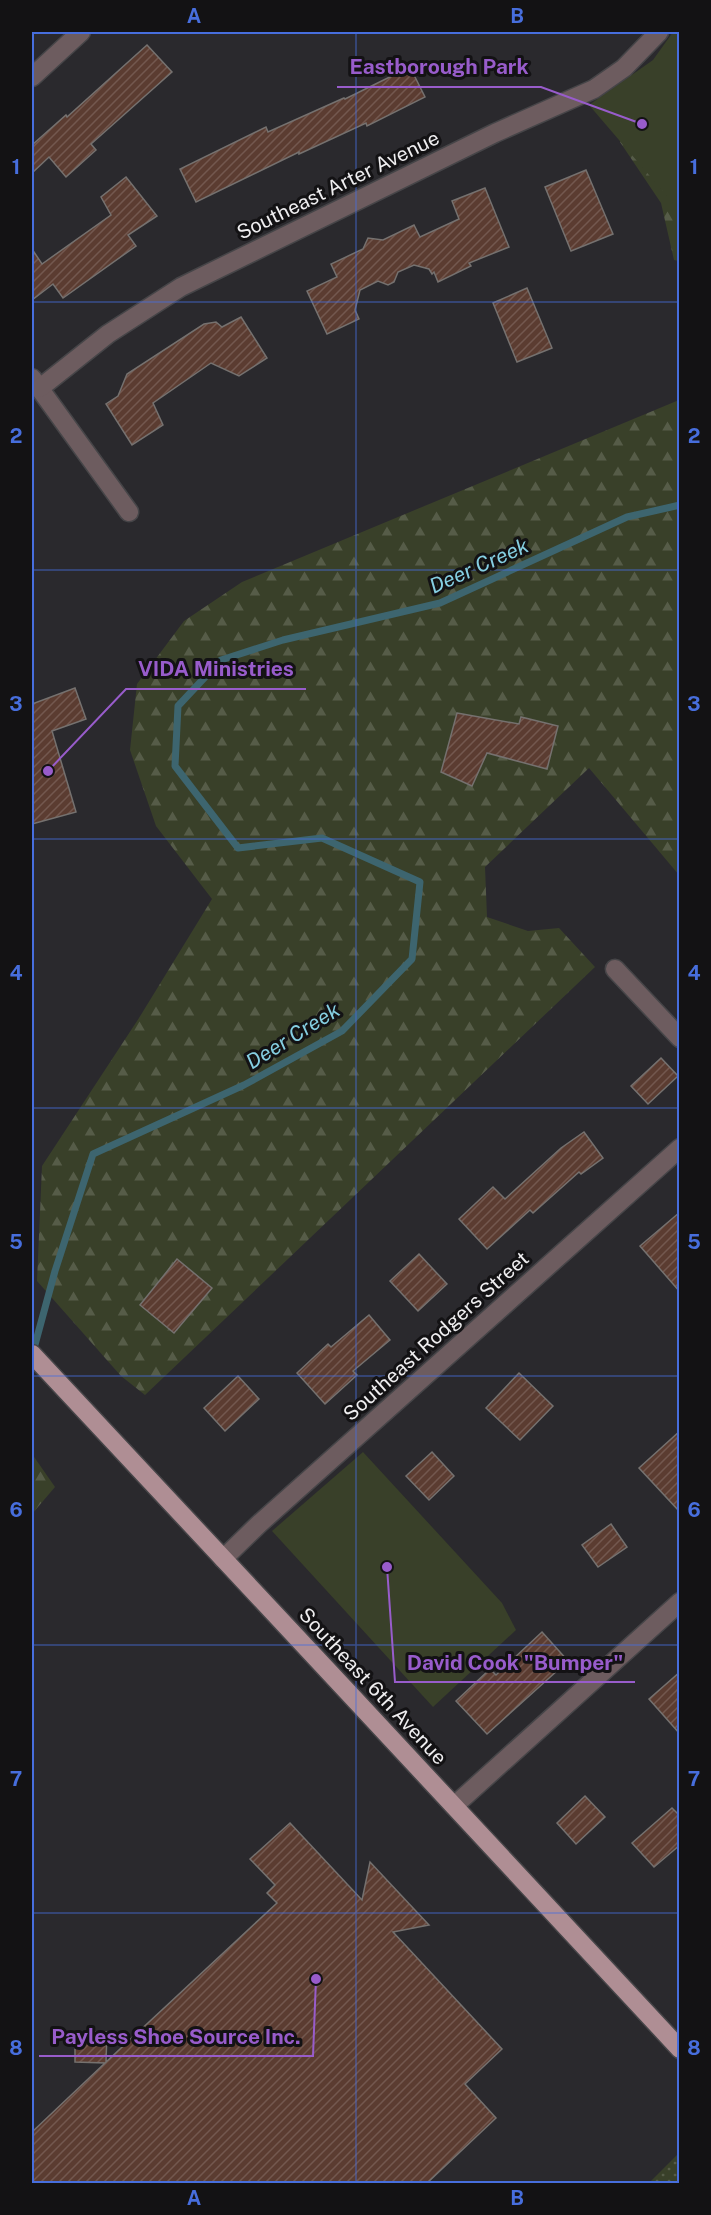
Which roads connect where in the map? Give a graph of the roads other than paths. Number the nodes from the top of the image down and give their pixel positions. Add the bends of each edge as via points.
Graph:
1 (81, 32) edge
2 (659, 32) edge
3 (32, 76) edge
4 (36, 383) edge
5 (129, 512) dead end
6 (615, 969) dead end
7 (680, 1038) edge
8 (680, 1148) edge
9 (32, 1354) edge
10 (224, 1559) junction
11 (680, 1602) edge
12 (454, 1806) junction
13 (680, 2049) edge

1 - 3 street
2 - 4 street, Southeast Arter Avenue via 624,68 594,89 181,287
4 - 5 street
6 - 7 street
8 - 10 street, Southeast Rodgers Street
9 - 10 main road, Southeast 6th Avenue
10 - 12 main road, Southeast 6th Avenue
11 - 12 street
12 - 13 main road, Southeast 6th Avenue

